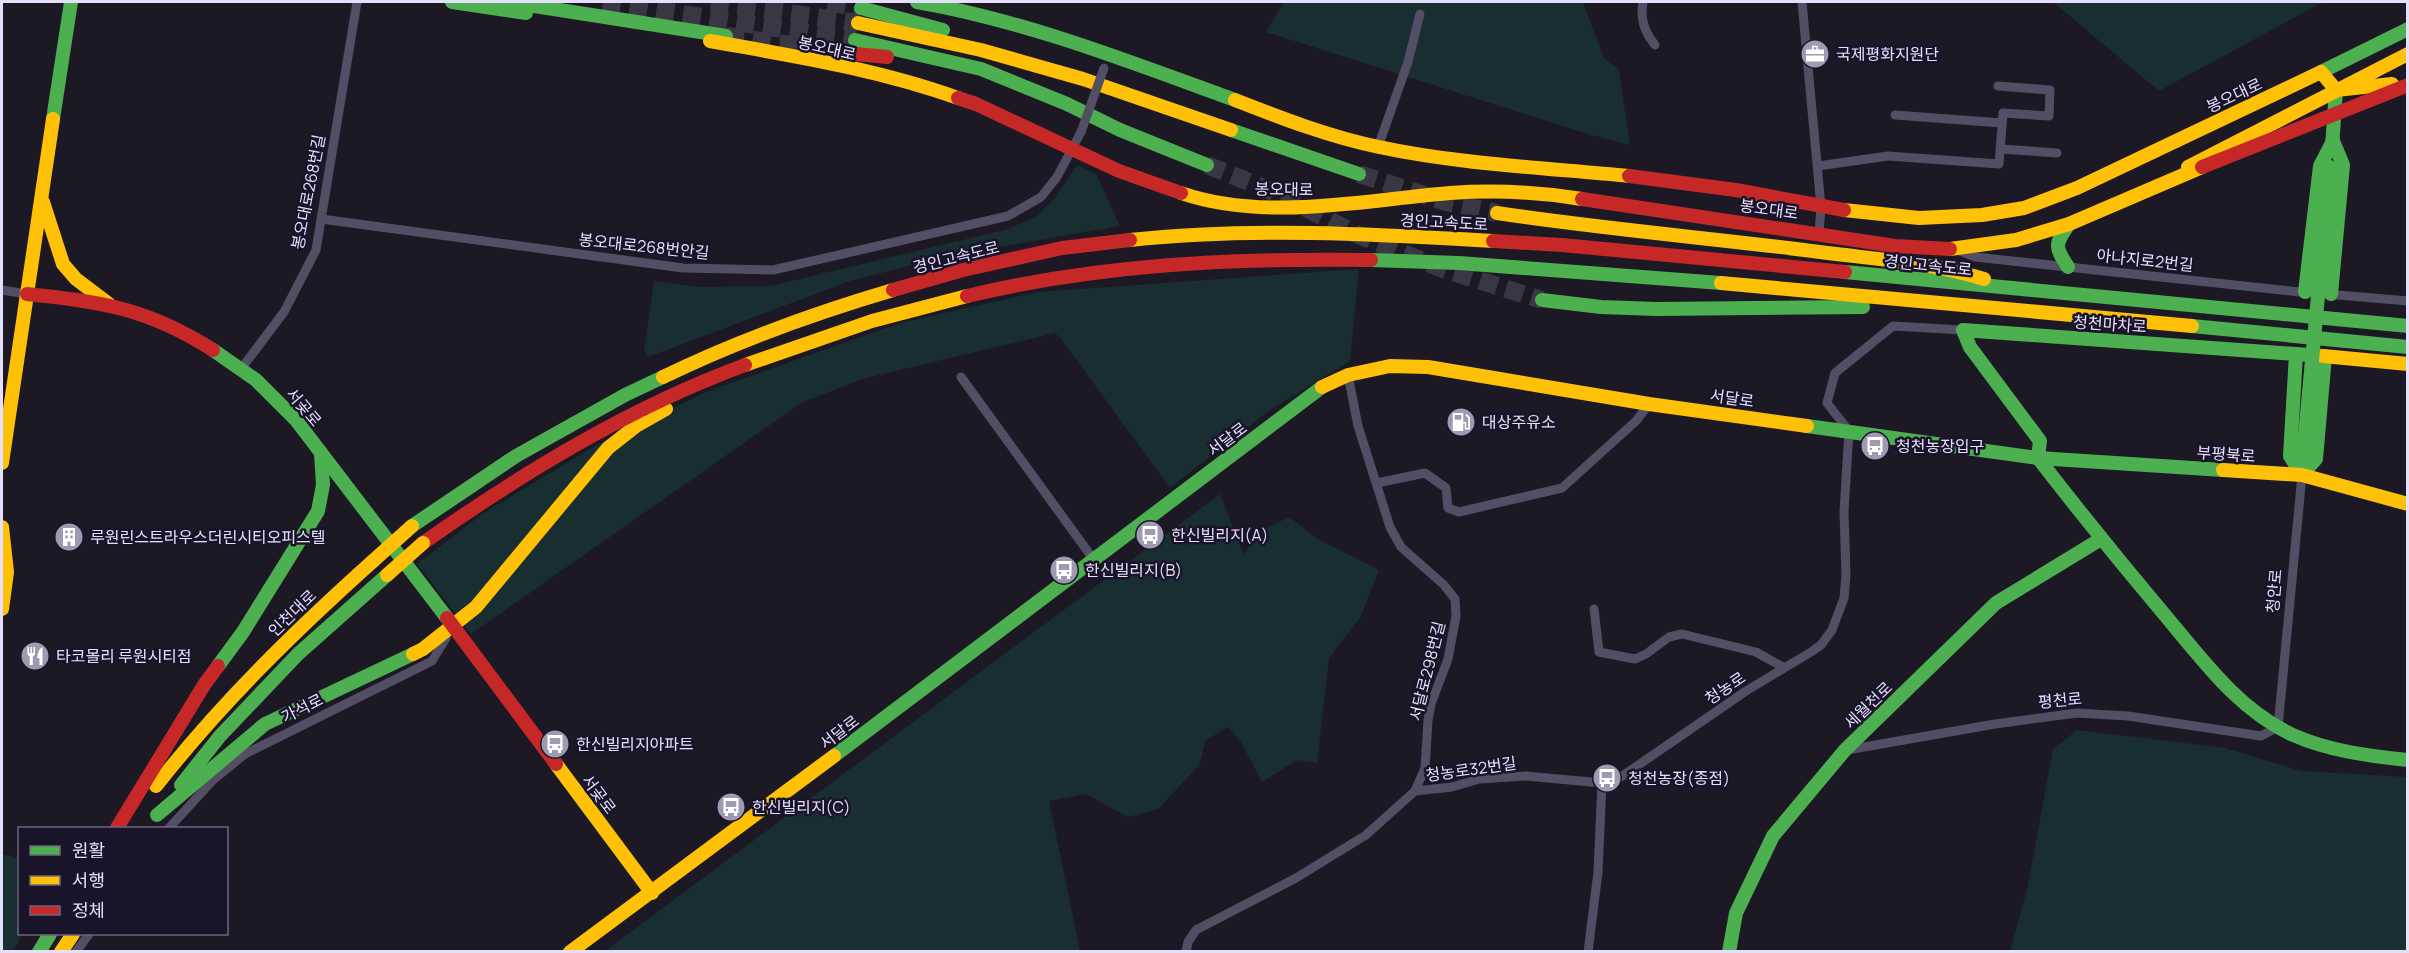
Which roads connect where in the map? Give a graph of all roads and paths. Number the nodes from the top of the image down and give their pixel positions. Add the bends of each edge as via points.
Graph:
1 (71, 2) edge
2 (357, 2) edge
3 (452, 2) edge
4 (509, 2) edge
5 (917, 2) edge
6 (1643, 2) edge
7 (1802, 2) edge
8 (861, 8) tunnel mouth
9 (1420, 14) dead end
10 (858, 23) tunnel mouth
11 (2408, 29) edge
12 (726, 36) tunnel mouth
13 (1655, 45) dead end
14 (856, 47) tunnel mouth
15 (1110, 53) junction
16 (2408, 54) edge
17 (2321, 72) junction
18 (2408, 83) edge
19 (1998, 86) dead end
20 (2336, 90) junction
21 (2335, 114) junction
22 (1895, 115) dead end
23 (1204, 121) junction
24 (2002, 123) junction
25 (2333, 141) junction
26 (1378, 147) junction
27 (1071, 148) junction
28 (2001, 149) junction
29 (2057, 153) dead end
30 (1207, 165) tunnel mouth
31 (1818, 166) junction
32 (1359, 174) tunnel mouth
33 (2133, 195) junction
34 (42, 198) junction
35 (1821, 207) junction
36 (1497, 213) tunnel mouth
37 (321, 219) junction
38 (2069, 224) junction
39 (1819, 232) junction
40 (1956, 249) junction
41 (2068, 267) junction
42 (2, 290) edge
43 (2020, 290) junction
44 (2305, 292) junction
45 (27, 294) junction
46 (2331, 294) junction
47 (1542, 300) tunnel mouth
48 (2408, 301) edge
49 (109, 304) junction
50 (2020, 310) junction
51 (2408, 326) edge
52 (1963, 330) junction
53 (2408, 347) edge
54 (2296, 354) junction
55 (2325, 356) junction
56 (2408, 364) edge
57 (241, 369) junction
58 (1348, 375) junction
59 (961, 377) dead end
60 (709, 378) junction
61 (1649, 404) junction
62 (1849, 431) junction
63 (321, 453) junction
64 (516, 456) joint
65 (2038, 458) junction
66 (2, 463) edge
67 (2302, 475) junction
68 (1377, 483) junction
69 (2408, 504) edge
70 (2, 527) edge
71 (2101, 539) junction
72 (3, 546) edge
73 (1095, 560) junction
74 (2, 609) edge
75 (1594, 609) dead end
76 (453, 626) junction
77 (1783, 667) junction
78 (2278, 727) junction
79 (1845, 750) junction
80 (2408, 760) edge
81 (1602, 783) junction
82 (1415, 791) junction
83 (157, 815) junction
84 (118, 827) edge
85 (124, 827) edge
86 (148, 827) edge
87 (170, 827) edge
88 (652, 893) junction
89 (49, 935) edge
90 (72, 935) edge
91 (88, 935) edge
92 (39, 951) edge
93 (61, 951) edge
94 (76, 951) edge
95 (570, 951) edge
96 (1186, 951) edge
97 (1588, 951) edge
98 (1729, 951) edge

1 - 34 main road
2 - 37 street, 봉오대로268번길
3 - 27 main road, 봉오대로 via 714,42 925,86
4 - 12 main road
5 - 15 main road, 봉오대로 via 964,10
6 - 13 street via 1642,22
7 - 31 street
8 - 23 main road via 1098,76 1189,110
9 - 26 street via 1408,62
10 - 23 main road, 봉오대로 via 981,50 1083,79
11 - 17 main road, 봉오대로
14 - 30 main road via 981,69
15 - 26 main road, 봉오대로 via 1288,120
15 - 27 street, 봉오대로268번안길, bridge via 1081,132
16 - 20 main road, 봉오대로
17 - 20 main road
17 - 35 main road, 봉오대로 via 2078,188 2024,208 1919,218
18 - 20 main road
18 - 21 main road, 봉오대로
19 - 24 street via 2050,90 2049,116 2003,113
20 - 21 main road
20 - 33 main road, 봉오대로
21 - 25 main road
21 - 33 main road, 봉오대로
22 - 24 street
23 - 32 main road, 봉오대로
24 - 28 street
25 - 44 main road via 2320,166
25 - 46 main road via 2343,165
25 - 67 main road, 청안로, bridge
26 - 35 main road, 봉오대로 via 1736,190
27 - 37 street, 봉오대로268번안길 via 1057,177 1041,196 1008,216 773,270 683,268
27 - 39 main road, 봉오대로 via 1119,171 1227,203 1321,206 1499,192 1572,197
28 - 29 street
28 - 31 street via 1999,164 1888,156
31 - 35 street
33 - 38 main road, 봉오대로
34 - 45 main road
34 - 49 main road via 63,264
35 - 39 street
36 - 43 main road via 1956,270
37 - 57 street, 봉오대로268번길 via 316,250 284,312
38 - 40 main road, 봉오대로 via 2016,240
38 - 41 main road via 2058,240 2057,251
39 - 40 main road, 봉오대로 via 1895,246
40 - 41 street, 아나지로2번길 via 1975,257
41 - 44 street, 아나지로2번길
42 - 45 street
43 - 51 main road, 경인고속도로
43 - 64 main road, 경인고속도로 via 1562,245 1332,232 1158,237 1062,248 963,270 842,305 700,359 625,395
44 - 46 street, 아나지로2번길
45 - 49 main road, 서곶로
45 - 66 main road
46 - 48 street, 아나지로2번길
47 - 50 main road via 1656,309 1844,306 1950,315
49 - 57 main road, 서곶로 via 155,318
50 - 53 main road
50 - 60 main road via 1428,261 1239,261 1080,273 1002,287 896,314
52 - 54 main road, 청천마차로
52 - 62 street via 1893,326 1835,373 1827,403
52 - 65 main road via 1970,347 2040,441
54 - 55 main road, 청천마차로
54 - 67 main road via 2290,456
55 - 56 main road, 청천마차로
55 - 67 main road via 2316,459
57 - 63 main road, 서곶로 via 283,406
58 - 61 main road, 서달로 via 1390,366 1428,367
58 - 68 street, 서달로298번길 via 1358,426
58 - 73 main road, 서달로 via 1327,384
59 - 73 street
60 - 76 main road via 608,448 476,608
60 - 83 main road, 인천대로, bridge via 639,410 526,474 423,543 290,662 220,736
61 - 62 main road, 서달로
61 - 68 street via 1636,421 1562,488 1459,512 1448,508 1446,488 1425,474
62 - 65 main road, 서달로
62 - 77 street, 청농로 via 1844,512 1846,575 1839,614 1821,645
63 - 76 main road, 서곶로
63 - 84 main road via 325,493 315,517 243,632 204,685
64 - 85 main road, 인천대로, bridge via 412,526 301,625 168,769
65 - 67 main road, 부평북로
65 - 71 main road
67 - 69 main road, 부평북로
67 - 78 street, 청안로
68 - 82 street, 서달로298번길 via 1390,527 1401,548 1455,598 1456,616 1448,659 1431,704 1425,768
70 - 72 main road
71 - 78 main road via 2212,672 2247,707
71 - 79 main road, 세월천로 via 1996,603
72 - 74 main road via 7,572
73 - 88 main road, 서달로
75 - 77 street via 1599,652 1635,659 1682,634 1756,652
76 - 83 main road via 423,649 265,724
76 - 87 street, 가석로 via 432,661 245,754 213,780
76 - 88 main road, 서곶로
77 - 81 street, 청농로 via 1621,777
78 - 79 street, 평천로 via 2261,736 2128,716 2077,713
78 - 80 main road via 2324,747 2356,755
79 - 98 main road, 세월천로 via 1773,836 1736,913
81 - 82 street, 청농로32번길 via 1526,776 1479,779
81 - 97 street via 1598,872
82 - 96 street, 서달로298번길 via 1366,835 1296,878 1196,930
83 - 86 main road, 인천대로
88 - 95 main road, 서달로
89 - 92 main road
90 - 93 main road
91 - 94 street

